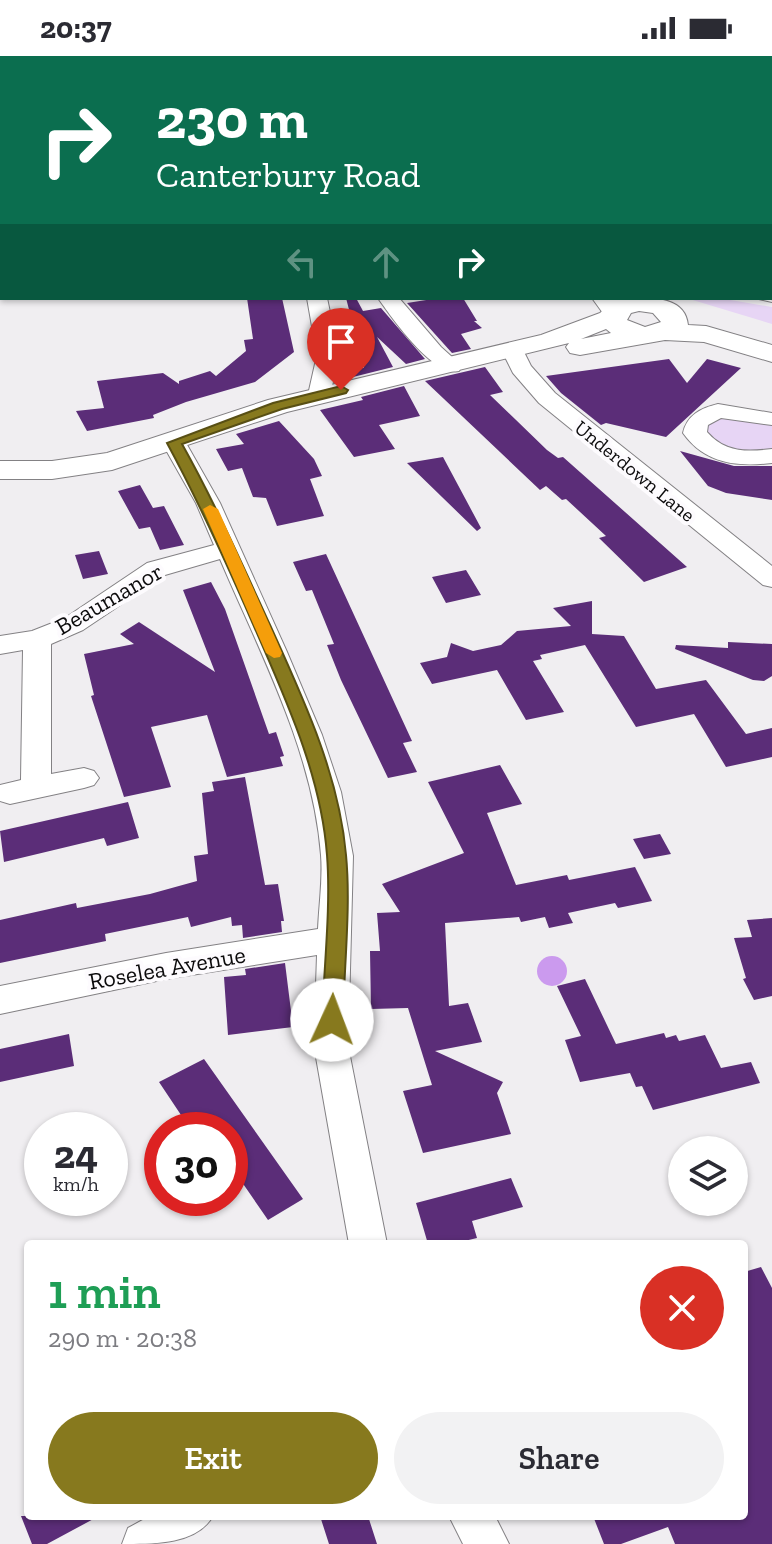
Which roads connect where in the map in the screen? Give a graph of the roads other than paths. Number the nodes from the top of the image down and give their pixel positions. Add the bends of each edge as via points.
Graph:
1 (317, 300) edge
2 (390, 300) edge
3 (612, 309) edge
4 (659, 325) junction
5 (772, 337) edge
6 (514, 353) junction
7 (772, 354) edge
8 (451, 366) junction
9 (319, 395) junction
10 (771, 414) edge
11 (174, 443) junction
12 (772, 456) edge
13 (0, 470) edge
14 (227, 549) junction
15 (772, 579) edge
16 (37, 639) junction
17 (0, 645) edge
18 (84, 778) dead end
19 (335, 939) junction
20 (0, 1000) edge
21 (367, 1240) edge
22 (184, 1520) edge
23 (473, 1520) edge
24 (144, 1544) edge
25 (487, 1544) edge

1 - 9 street via 328,355
2 - 8 street
3 - 4 main road via 639,303
3 - 6 main road via 577,333
4 - 5 main road via 681,308
4 - 6 main road
4 - 7 main road
6 - 8 main road
6 - 15 street, Underdown Lane via 547,398
8 - 9 main road
9 - 11 main road
10 - 12 street via 718,411 697,422 695,433 719,454
11 - 13 main road via 73,468
11 - 14 street
14 - 16 street, Beaumanor via 156,569 74,624
14 - 19 street via 305,726 326,792 337,856
16 - 17 street, Beaumanor
16 - 18 street, Beaumanor via 23,790
19 - 20 street, Roselea Avenue
19 - 21 street via 331,1046
22 - 24 street
23 - 25 street

